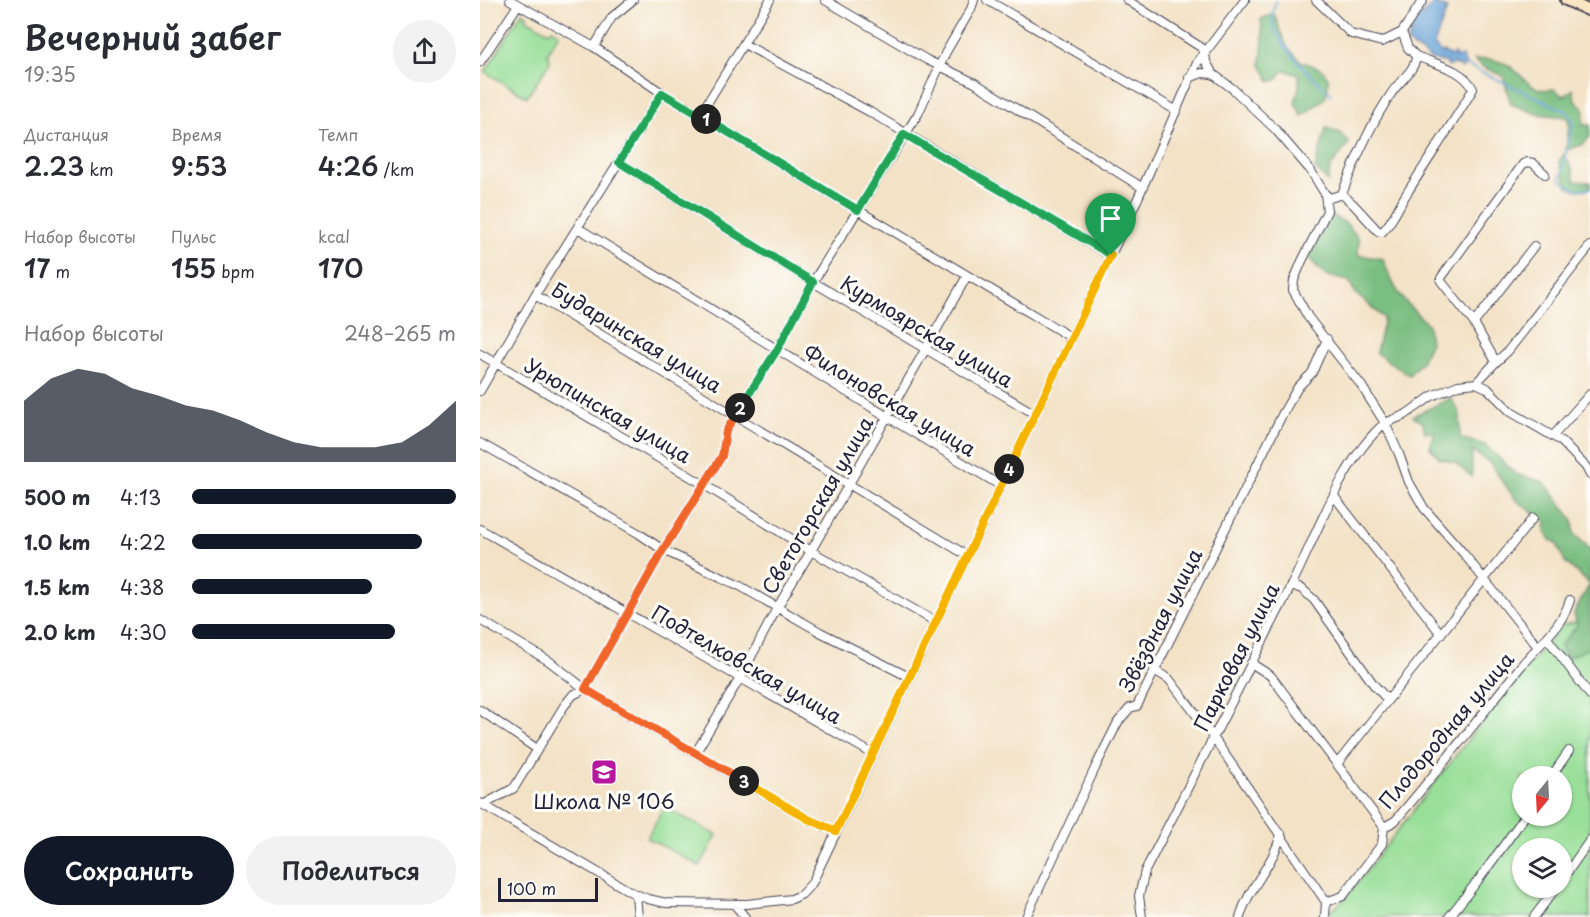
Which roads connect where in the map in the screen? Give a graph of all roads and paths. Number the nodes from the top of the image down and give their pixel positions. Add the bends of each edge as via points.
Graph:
1 (510, 0) edge
2 (633, 0) edge
3 (770, 0) edge
4 (825, 0) edge
5 (974, 0) edge
6 (987, 0) edge
7 (1127, 0) edge
8 (1245, 0) edge
9 (1316, 0) edge
10 (1423, 0) edge
11 (1566, 0) edge
12 (518, 5) junction
13 (1590, 11) edge
14 (1402, 32) junction
15 (744, 44) junction
16 (594, 47) junction
17 (1205, 52) junction
18 (1416, 56) junction
19 (480, 62) edge
20 (941, 66) junction
21 (1213, 74) junction
22 (1189, 78) junction
23 (662, 93) junction
24 (1177, 111) junction
25 (700, 116) junction
26 (904, 134) junction
27 (619, 162) junction
28 (1545, 174) dead end
29 (1143, 188) junction
30 (1325, 194) junction
31 (1342, 195) junction
32 (858, 210) junction
33 (578, 228) junction
34 (1534, 246) dead end
35 (1590, 246) edge
36 (1111, 255) junction
37 (967, 276) junction
38 (813, 282) junction
39 (535, 295) junction
40 (1474, 323) junction
41 (1072, 338) junction
42 (1327, 339) junction
43 (777, 350) junction
44 (926, 350) junction
45 (480, 354) edge
46 (1496, 362) junction
47 (496, 364) junction
48 (1476, 383) junction
49 (480, 391) edge
50 (1590, 394) edge
51 (1035, 414) junction
52 (735, 416) junction
53 (886, 417) junction
54 (1385, 423) junction
55 (1553, 436) junction
56 (480, 443) edge
57 (1590, 475) edge
58 (703, 484) junction
59 (849, 484) junction
60 (1001, 486) junction
61 (1334, 496) junction
62 (1533, 518) dead end
63 (480, 530) edge
64 (663, 550) junction
65 (812, 551) junction
66 (968, 556) junction
67 (1484, 580) junction
68 (1292, 585) junction
69 (1570, 600) dead end
70 (777, 608) junction
71 (628, 615) junction
72 (480, 620) edge
73 (936, 622) junction
74 (1441, 634) junction
75 (1547, 638) junction
76 (1538, 647) junction
77 (1251, 663) junction
78 (1154, 670) junction
79 (909, 677) junction
80 (740, 678) junction
81 (585, 689) junction
82 (1590, 695) edge
83 (1388, 699) junction
84 (480, 710) edge
85 (1213, 737) junction
86 (537, 749) junction
87 (1569, 751) dead end
88 (696, 752) junction
89 (873, 754) junction
90 (1336, 764) junction
91 (1559, 766) edge
92 (481, 804) edge
93 (1384, 826) junction
94 (1518, 826) edge
95 (836, 831) junction
96 (1281, 834) junction
97 (1590, 840) edge
98 (1572, 866) edge
99 (636, 895) junction
100 (1548, 898) edge
101 (1326, 902) junction
102 (734, 904) junction
103 (638, 917) edge
104 (745, 917) edge
105 (1026, 917) edge
106 (1142, 917) edge
107 (1240, 917) edge
108 (1325, 917) edge
109 (1449, 917) edge
110 (1534, 917) edge

1 - 12 street
2 - 16 street via 612,17
3 - 15 street
4 - 20 street
5 - 20 street
6 - 24 street
7 - 17 street via 1193,40
8 - 17 street
9 - 14 street via 1345,30 1359,37 1382,42
10 - 14 street
11 - 13 main road
12 - 16 street
12 - 19 street
14 - 18 street
15 - 25 street
15 - 26 street
16 - 23 street
17 - 21 street
17 - 22 street
18 - 31 street via 1416,63 1391,92 1371,128
18 - 31 street via 1461,74 1473,89 1387,228 1382,232 1373,228
20 - 26 street
20 - 29 street via 975,83
21 - 22 street
21 - 30 street via 1275,129
22 - 24 street
23 - 25 street
23 - 27 street
24 - 29 street
25 - 32 street
26 - 32 street
26 - 36 street
27 - 33 street
27 - 38 street, Курмоярская улица
28 - 40 street via 1533,163 1523,164 1441,278
29 - 36 street
30 - 31 street via 1330,198
30 - 42 street via 1327,210 1302,261 1293,290 1308,317
32 - 37 street
32 - 38 street
33 - 39 street
33 - 43 street, Филоновская улица
34 - 40 street
35 - 46 street
36 - 41 street
37 - 41 street
37 - 44 street, Светогорская улица
38 - 43 street
38 - 44 street, Курмоярская улица
39 - 47 street
39 - 52 street, Бударинская улица
40 - 46 street
41 - 51 street
42 - 54 street
42 - 78 street, Звёздная улица via 1312,373 1298,387 1283,413
43 - 52 street
43 - 53 street, Филоновская улица
44 - 51 street, Курмоярская улица
44 - 53 street, Светогорская улица
45 - 47 street, Урюпинская улица
46 - 48 street
47 - 49 street
47 - 58 street, Урюпинская улица
48 - 54 street via 1458,385 1432,396 1405,415
48 - 55 street via 1487,388 1511,412
50 - 55 street
51 - 60 street
52 - 58 street via 726,431 722,456
52 - 59 street, Бударинская улица
53 - 59 street, Светогорская улица
53 - 60 street, Филоновская улица
54 - 61 street, Парковая улица via 1357,455
54 - 67 street via 1424,508
55 - 57 street
56 - 64 street
58 - 64 street
58 - 65 street, Урюпинская улица
59 - 65 street, Светогорская улица
59 - 66 street, Бударинская улица
60 - 66 street
61 - 68 street, Парковая улица
61 - 74 street
62 - 67 street
63 - 71 street, Подтелковская улица
64 - 70 street
64 - 71 street
65 - 70 street, Светогорская улица
65 - 73 street, Урюпинская улица
66 - 73 street
67 - 74 street
67 - 76 street
68 - 77 street, Парковая улица
68 - 83 street via 1314,600
69 - 75 street, Плодородная улица via 1562,620
70 - 79 street
70 - 80 street, Светогорская улица
71 - 80 street, Подтелковская улица
71 - 81 street
72 - 81 street via 549,661
73 - 79 street
74 - 83 street
75 - 76 street, Плодородная улица
75 - 82 street
76 - 93 street, Плодородная улица via 1395,821
77 - 85 street, Парковая улица
77 - 90 street via 1271,676
78 - 85 street via 1168,679
78 - 105 street, Звёздная улица via 1137,706 1118,722
79 - 89 street
80 - 88 street, Светогорская улица
80 - 89 street, Подтелковская улица
81 - 86 street via 573,695
81 - 88 street
83 - 90 street
84 - 86 street
85 - 96 street
85 - 106 street, Парковая улица via 1145,871 1139,896
86 - 92 street via 514,788
87 - 91 street
88 - 95 street via 808,819
89 - 95 street
90 - 93 street
92 - 99 street
93 - 101 street, Плодородная улица via 1383,844 1343,896
94 - 109 street
95 - 102 street via 812,883 802,894 781,902
96 - 101 street
96 - 107 street via 1277,850 1249,892
97 - 98 street
99 - 102 street via 666,903
99 - 103 street
100 - 110 street
101 - 108 street
102 - 104 street

